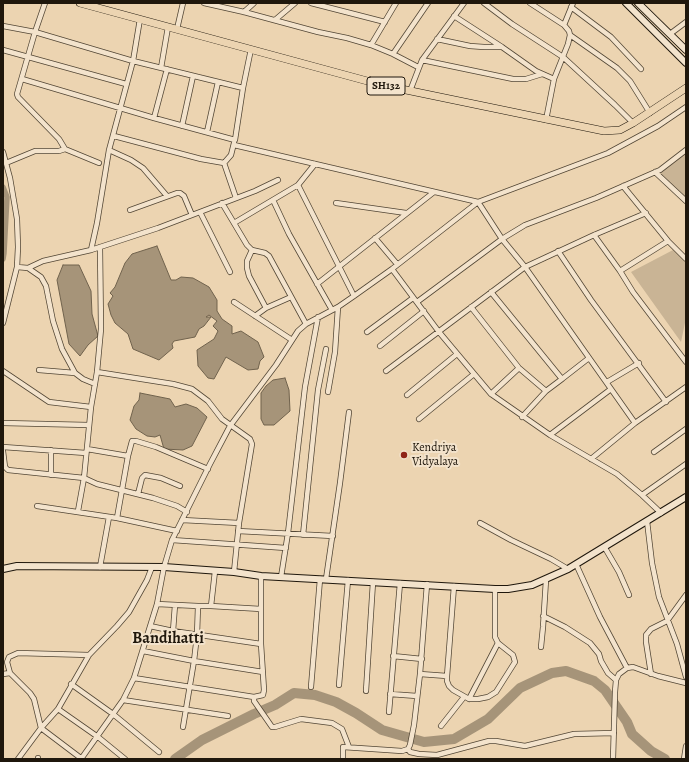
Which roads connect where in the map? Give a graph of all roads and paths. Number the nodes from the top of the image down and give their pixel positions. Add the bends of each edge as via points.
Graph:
1 (45, 3) edge
2 (80, 3) edge
3 (183, 3) edge
4 (204, 3) edge
5 (254, 3) edge
6 (295, 3) edge
7 (311, 3) edge
8 (396, 3) edge
9 (428, 3) edge
10 (464, 3) edge
11 (484, 3) edge
12 (530, 3) edge
13 (626, 3) edge
14 (638, 3) edge
15 (572, 5) edge
16 (244, 12) junction
17 (454, 16) junction
18 (140, 19) junction
19 (275, 20) junction
20 (385, 22) junction
21 (686, 22) edge
22 (564, 25) junction
23 (3, 26) edge
24 (168, 27) junction
25 (177, 29) junction
26 (35, 32) junction
27 (670, 34) junction
28 (570, 35) junction
29 (437, 39) junction
30 (371, 45) junction
31 (502, 47) junction
32 (3, 50) edge
33 (251, 50) junction
34 (686, 50) edge
35 (393, 54) junction
36 (28, 57) junction
37 (563, 57) junction
38 (422, 60) junction
39 (133, 61) junction
40 (686, 63) edge
41 (418, 67) junction
42 (161, 68) junction
43 (167, 69) junction
44 (641, 69) dead end
45 (542, 74) junction
46 (193, 76) junction
47 (22, 79) junction
48 (554, 79) junction
49 (218, 82) junction
50 (126, 84) junction
51 (243, 88) junction
52 (686, 88) edge
53 (410, 91) junction
54 (121, 108) junction
55 (686, 108) edge
56 (650, 113) junction
57 (154, 118) junction
58 (546, 120) junction
59 (633, 123) junction
60 (182, 126) junction
61 (207, 132) junction
62 (114, 136) junction
63 (234, 142) junction
64 (65, 149) junction
65 (109, 150) junction
66 (686, 150) edge
67 (3, 152) edge
68 (6, 163) junction
69 (99, 163) dead end
70 (224, 163) junction
71 (315, 164) junction
72 (655, 172) junction
73 (278, 180) dead end
74 (298, 185) junction
75 (623, 186) junction
76 (434, 192) junction
77 (168, 196) junction
78 (236, 198) junction
79 (273, 200) junction
80 (478, 202) junction
81 (686, 202) edge
82 (222, 203) junction
83 (336, 203) dead end
84 (130, 210) dead end
85 (200, 212) junction
86 (406, 213) junction
87 (646, 213) junction
88 (192, 215) junction
89 (234, 223) junction
90 (594, 235) junction
91 (375, 238) junction
92 (502, 238) junction
93 (668, 241) junction
94 (100, 247) junction
95 (91, 250) junction
96 (252, 250) junction
97 (558, 251) junction
98 (686, 259) edge
99 (397, 264) junction
100 (16, 267) junction
101 (338, 267) junction
102 (525, 267) junction
103 (28, 268) junction
104 (392, 269) junction
105 (620, 271) junction
106 (230, 272) dead end
107 (316, 284) junction
108 (491, 292) junction
109 (354, 296) junction
110 (290, 297) junction
111 (413, 298) junction
112 (234, 302) dead end
113 (417, 302) junction
114 (338, 307) junction
115 (471, 307) junction
116 (266, 308) junction
117 (332, 310) junction
118 (424, 311) junction
119 (255, 316) junction
120 (318, 317) junction
121 (3, 323) edge
122 (306, 324) junction
123 (367, 332) dead end
124 (439, 332) junction
125 (292, 340) junction
126 (380, 346) dead end
127 (326, 349) dead end
128 (457, 354) junction
129 (589, 358) junction
130 (686, 362) edge
131 (639, 363) junction
132 (519, 368) junction
133 (3, 370) edge
134 (39, 370) dead end
135 (386, 371) dead end
136 (97, 372) junction
137 (75, 373) junction
138 (474, 374) junction
139 (562, 380) junction
140 (607, 382) junction
141 (95, 384) junction
142 (686, 388) edge
143 (612, 389) junction
144 (546, 391) junction
145 (328, 392) dead end
146 (492, 394) junction
147 (407, 395) dead end
148 (666, 402) junction
149 (91, 407) junction
150 (349, 412) dead end
151 (522, 417) junction
152 (420, 419) dead end
153 (3, 423) edge
154 (635, 423) junction
155 (89, 425) junction
156 (230, 426) junction
157 (686, 430) edge
158 (550, 435) junction
159 (3, 447) edge
160 (51, 450) junction
161 (3, 451) edge
162 (87, 451) junction
163 (654, 452) dead end
164 (128, 456) junction
165 (591, 459) junction
166 (4, 464) edge
167 (686, 464) edge
168 (208, 469) junction
169 (51, 475) junction
170 (84, 478) junction
171 (180, 486) dead end
172 (121, 490) junction
173 (138, 494) junction
174 (642, 495) junction
175 (686, 497) edge
176 (37, 506) dead end
177 (78, 511) junction
178 (187, 512) junction
179 (661, 513) junction
180 (109, 517) junction
181 (117, 518) junction
182 (182, 520) junction
183 (647, 521) junction
184 (239, 523) junction
185 (480, 523) dead end
186 (177, 530) junction
187 (238, 531) junction
188 (288, 533) junction
189 (303, 535) junction
190 (333, 536) junction
191 (172, 540) junction
192 (237, 545) junction
193 (286, 548) junction
194 (605, 548) junction
195 (576, 564) junction
196 (100, 567) junction
197 (152, 567) junction
198 (164, 567) junction
199 (3, 568) edge
200 (568, 570) junction
201 (215, 571) junction
202 (234, 572) junction
203 (261, 576) junction
204 (281, 577) junction
205 (323, 579) junction
206 (348, 580) junction
207 (546, 580) junction
208 (373, 582) junction
209 (400, 583) junction
210 (427, 584) junction
211 (454, 586) junction
212 (495, 589) junction
213 (686, 595) edge
214 (629, 596) dead end
215 (157, 604) junction
216 (175, 605) junction
217 (198, 606) junction
218 (211, 606) junction
219 (261, 609) junction
220 (543, 616) junction
221 (667, 620) junction
222 (150, 626) junction
223 (173, 631) junction
224 (197, 635) junction
225 (498, 643) junction
226 (261, 644) junction
227 (540, 647) dead end
228 (143, 651) junction
229 (89, 655) junction
230 (393, 656) junction
231 (422, 660) junction
232 (194, 661) junction
233 (627, 668) junction
234 (262, 672) junction
235 (10, 673) junction
236 (3, 674) edge
237 (420, 674) junction
238 (651, 674) junction
239 (447, 676) junction
240 (686, 677) edge
241 (134, 678) junction
242 (616, 680) junction
243 (686, 683) edge
244 (71, 684) junction
245 (339, 685) dead end
246 (312, 686) dead end
247 (190, 688) junction
248 (366, 691) dead end
249 (390, 694) junction
250 (418, 696) junction
251 (466, 698) junction
252 (254, 699) junction
253 (124, 700) junction
254 (58, 709) junction
255 (186, 709) junction
256 (389, 712) dead end
257 (113, 714) junction
258 (228, 716) dead end
259 (441, 726) dead end
260 (183, 727) dead end
261 (41, 728) junction
262 (614, 733) junction
263 (98, 736) junction
264 (686, 746) edge
265 (349, 747) junction
266 (409, 747) junction
267 (159, 752) dead end
268 (18, 759) edge
269 (81, 759) edge
270 (125, 759) edge
271 (343, 759) edge
272 (613, 759) edge
273 (684, 759) edge

1 - 26 street
2 - 18 main road, SH132
3 - 25 street
4 - 16 street
5 - 16 street
6 - 19 street
7 - 20 street
8 - 20 street
9 - 35 street
10 - 17 street
11 - 37 street
12 - 22 street
13 - 40 street
14 - 27 street
15 - 22 street
15 - 44 street via 611,37
16 - 19 street
17 - 29 street
17 - 31 street
18 - 24 main road, SH132
18 - 39 street
19 - 30 street
20 - 30 street
21 - 27 street
22 - 28 street
23 - 26 street
24 - 25 main road, SH132
24 - 42 street
25 - 33 main road, SH132
26 - 36 street
26 - 39 street
27 - 34 street
28 - 37 street
28 - 56 street via 617,68 630,81
29 - 31 street via 470,46
29 - 38 street
30 - 35 street
31 - 45 street
32 - 36 street
33 - 51 street
33 - 53 main road, SH132
35 - 41 street
36 - 47 street
36 - 50 street
37 - 48 street
37 - 59 street
38 - 41 street
38 - 45 street via 513,79 526,79
39 - 42 street
39 - 50 street
41 - 53 street
42 - 43 street
43 - 46 street
43 - 57 street
45 - 48 street
46 - 49 street
46 - 60 street
47 - 54 street
47 - 64 street via 18,97 59,139
48 - 58 street
49 - 51 street
49 - 61 street
50 - 54 street
51 - 63 street
52 - 56 main road, SH132
53 - 58 main road, SH132
54 - 57 street
54 - 62 street
55 - 80 street via 608,153
56 - 59 main road, SH132
57 - 60 street
58 - 59 main road, SH132 via 604,131 620,130
60 - 61 street
61 - 63 street
62 - 65 street
62 - 70 street
63 - 70 street via 231,155
63 - 71 street
64 - 68 street via 35,151
64 - 69 street
65 - 77 street via 143,168
65 - 95 street
66 - 72 street
67 - 68 street
68 - 100 street via 17,219
70 - 78 street
71 - 74 street
71 - 76 street
72 - 75 street
72 - 81 street
73 - 78 street
74 - 79 street
74 - 101 street
75 - 87 street
75 - 92 street
76 - 80 street
76 - 86 street
77 - 84 street
77 - 88 street via 182,194
78 - 82 street
79 - 89 street
79 - 107 street
80 - 92 street
80 - 99 street
82 - 85 street
82 - 89 street
83 - 86 street
85 - 88 street
85 - 106 street
86 - 91 street
87 - 90 street
87 - 93 street
88 - 94 street
89 - 96 street
90 - 97 street
90 - 105 street
91 - 99 street
91 - 101 street
92 - 102 street
92 - 113 street
93 - 98 street
93 - 105 street
94 - 95 street
94 - 136 street via 102,330
95 - 103 street via 43,261
96 - 110 street via 269,256
96 - 116 street via 246,268
97 - 102 street
97 - 131 street
99 - 104 street
100 - 103 street
100 - 121 street
101 - 107 street
101 - 109 street
102 - 108 street
102 - 129 street
103 - 137 street via 41,278 46,286 62,349
104 - 109 street
104 - 111 street
105 - 130 street
107 - 117 street
108 - 115 street
108 - 139 street
109 - 114 street
110 - 116 street
110 - 122 street
111 - 113 street
111 - 123 street
112 - 119 street
113 - 118 street
114 - 117 street
114 - 145 street via 335,352
115 - 124 street
115 - 132 street
116 - 119 street
117 - 120 street
118 - 124 street
118 - 126 street
119 - 125 street
120 - 122 street
120 - 188 street via 305,387
122 - 125 street
124 - 128 street
124 - 135 street
125 - 156 street
127 - 189 street via 318,390
128 - 138 street
128 - 147 street
129 - 139 street
129 - 140 street
131 - 140 street
131 - 148 street
132 - 144 street
132 - 146 street
133 - 149 street via 49,402
134 - 137 street
136 - 141 street
136 - 156 street via 192,388 208,401
137 - 141 street
138 - 146 street
138 - 152 street
139 - 144 street
140 - 143 street
141 - 149 street
142 - 148 street
143 - 154 street
143 - 158 street
144 - 151 street
146 - 151 street
148 - 154 street
149 - 155 street
150 - 190 street
151 - 158 street
153 - 155 street
154 - 165 street
155 - 162 street
156 - 168 street
156 - 184 street via 250,439 252,444
157 - 163 street
158 - 165 street
159 - 160 street
160 - 162 street
160 - 169 street
161 - 166 street
162 - 164 street
162 - 170 street
164 - 168 street via 130,444 136,441
164 - 172 street
165 - 174 street via 617,474
166 - 169 street via 8,470
167 - 174 street
168 - 178 street
169 - 170 street
170 - 172 street
170 - 177 street
171 - 173 street via 146,475 142,478
172 - 173 street
172 - 181 street
173 - 178 street via 163,501
174 - 179 street
175 - 179 street
176 - 177 street
177 - 180 street
178 - 182 street
179 - 183 street
180 - 181 street
180 - 196 street
181 - 186 street
182 - 184 street
182 - 186 street
183 - 194 street
183 - 221 street via 652,563
184 - 187 street
185 - 200 street
186 - 191 street
187 - 188 street
187 - 192 street
188 - 189 street
188 - 193 street
189 - 190 street
190 - 205 street
191 - 192 street
191 - 198 street
192 - 193 street
192 - 202 street
193 - 204 street
194 - 195 street
194 - 214 street
195 - 200 street
195 - 233 street
196 - 197 street
196 - 199 street
197 - 198 street
197 - 229 street via 129,612
198 - 201 street
198 - 215 street
200 - 207 street
201 - 202 street
201 - 218 street
202 - 203 street
203 - 204 street
203 - 219 street
204 - 205 street
205 - 206 street
205 - 246 street
206 - 208 street
206 - 245 street
207 - 212 street via 519,588
207 - 220 street
208 - 209 street
208 - 248 street
209 - 210 street
209 - 230 street
210 - 211 street
210 - 231 street
211 - 212 street
211 - 239 street
212 - 225 street via 494,632
213 - 221 street
215 - 216 street
215 - 222 street
216 - 217 street
216 - 223 street
217 - 218 street
217 - 224 street
218 - 219 street
219 - 226 street
220 - 227 street
220 - 242 street via 570,629 590,643 599,654 608,673
221 - 238 street via 646,635
221 - 240 street
222 - 223 street
222 - 228 street
223 - 224 street
224 - 226 street
224 - 232 street
225 - 251 street
225 - 251 street via 513,655 514,665 496,692 478,699
226 - 234 street
228 - 232 street
228 - 241 street
229 - 235 street via 12,654 7,662
229 - 244 street
230 - 231 street
230 - 249 street
231 - 237 street
232 - 234 street
232 - 247 street
233 - 238 street
233 - 242 street
234 - 252 street via 264,692
235 - 236 street
235 - 261 street via 34,699
237 - 239 street
237 - 250 street
238 - 243 street
239 - 251 street via 449,686
241 - 247 street
241 - 253 street
242 - 262 street
244 - 254 street
244 - 257 street
247 - 252 street
247 - 255 street
249 - 250 street
249 - 256 street
250 - 266 street
251 - 259 street
252 - 265 street via 273,727 302,719 332,723 342,729
253 - 255 street
253 - 257 street
254 - 261 street
254 - 263 street
255 - 258 street
255 - 260 street
257 - 263 street
257 - 267 street
261 - 268 street
261 - 269 street
262 - 266 street via 574,734 525,746 489,741 437,755 410,752
262 - 272 street
263 - 269 street
263 - 270 street
264 - 273 street
265 - 266 street via 402,751
265 - 271 street via 343,747

